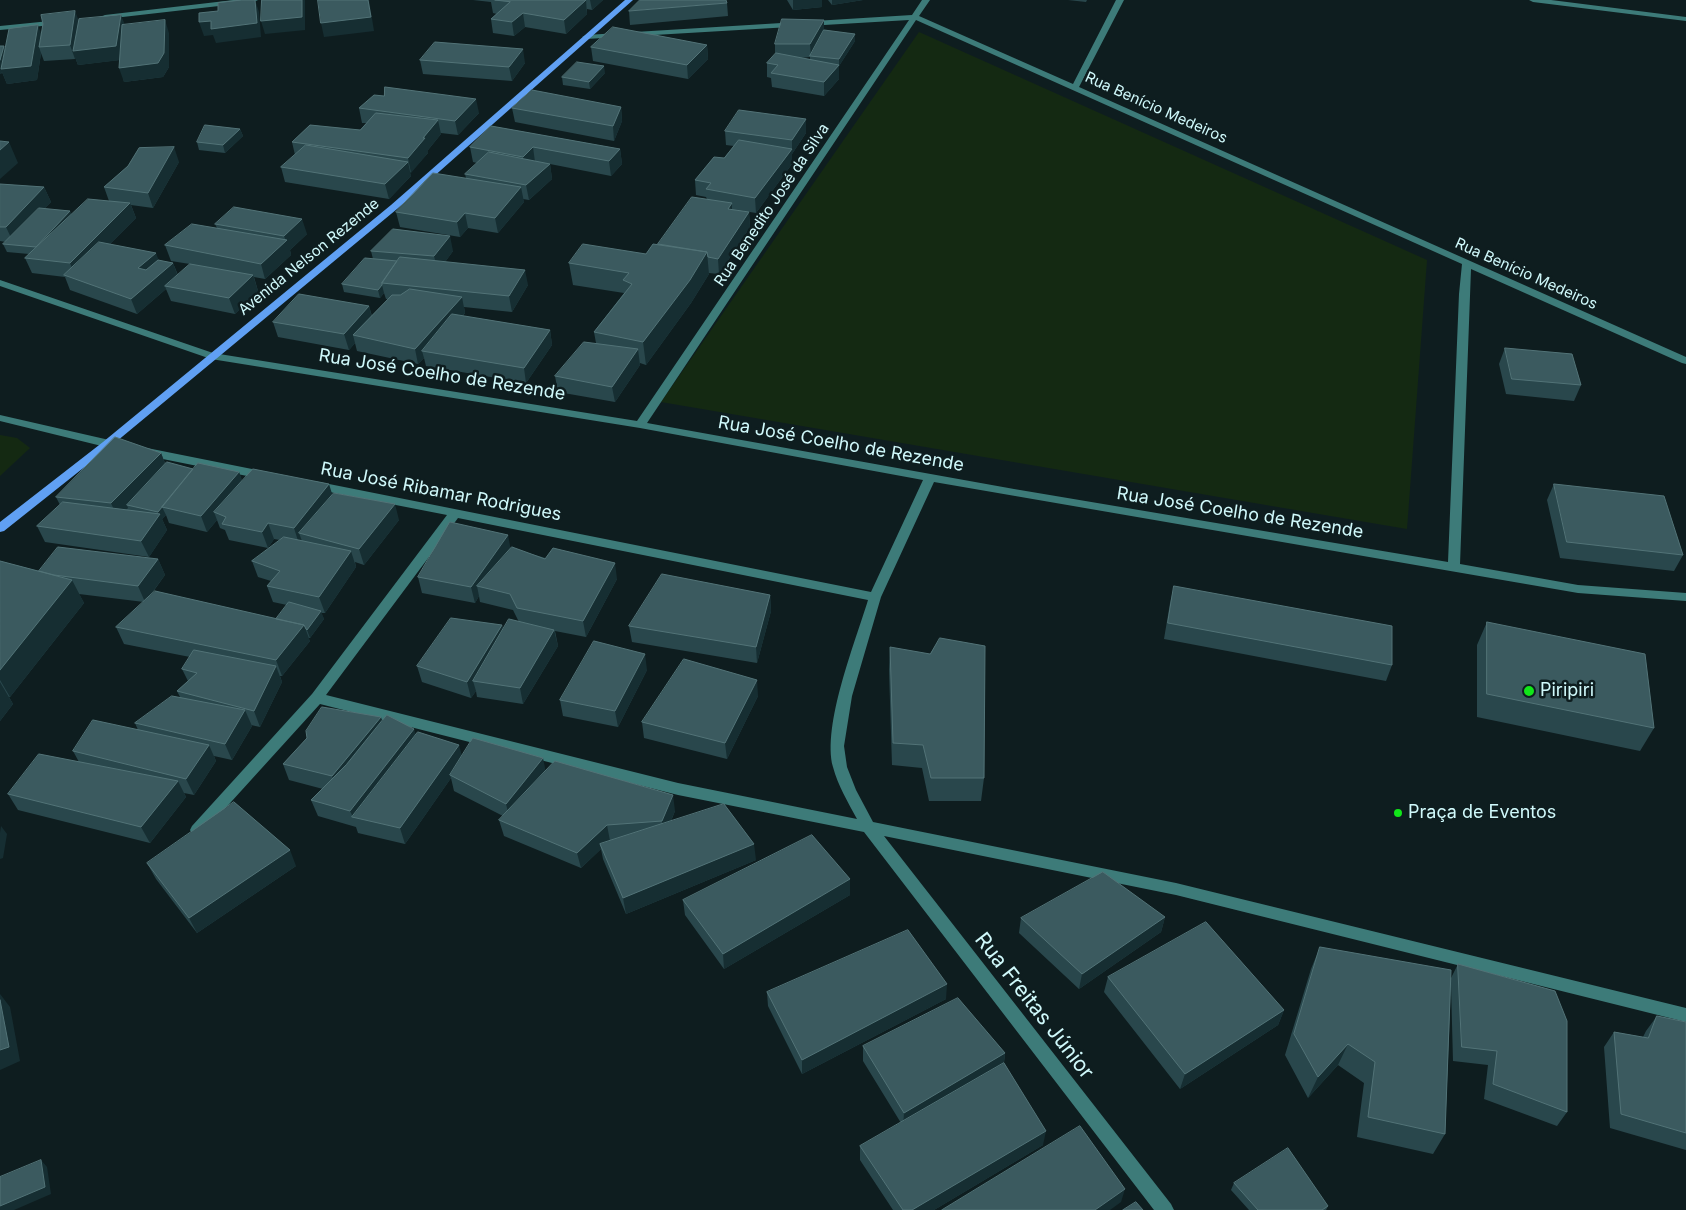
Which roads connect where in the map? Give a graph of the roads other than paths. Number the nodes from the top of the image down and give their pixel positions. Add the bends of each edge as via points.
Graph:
1 (254, 0) edge
2 (629, 0) edge
3 (926, 0) edge
4 (1120, 0) edge
5 (1533, 0) edge
6 (916, 17) junction
7 (98, 18) edge
8 (1686, 19) edge
9 (68, 21) edge
10 (0, 28) edge
11 (586, 37) junction
12 (1075, 87) junction
13 (1467, 262) junction
14 (0, 283) edge
15 (211, 356) junction
16 (1686, 361) edge
17 (0, 418) edge
18 (640, 425) junction
19 (107, 444) junction
20 (930, 478) junction
21 (281, 479) edge
22 (300, 482) edge
23 (455, 513) junction
24 (0, 528) edge
25 (1454, 567) junction
26 (875, 597) junction
27 (1686, 597) edge
28 (317, 698) junction
29 (869, 828) junction
30 (197, 830) edge
31 (1686, 1015) edge
32 (1164, 1210) edge

1 - 7 street
2 - 11 main road, Avenida Nelson Rezende
3 - 6 street, Rua Benedito José da Silva
4 - 12 street
5 - 8 street
6 - 11 street, Rua Benício Medeiros
6 - 12 street, Rua Benício Medeiros
6 - 18 street, Rua Benedito José da Silva
9 - 10 street
11 - 15 main road, Avenida Nelson Rezende via 394,207
12 - 13 street, Rua Benício Medeiros
13 - 16 street, Rua Benício Medeiros
13 - 25 street
14 - 15 street, Rua José Coelho de Rezende
15 - 18 street, Rua José Coelho de Rezende
15 - 19 main road, Avenida Nelson Rezende
17 - 19 street
18 - 20 street, Rua José Coelho de Rezende
19 - 21 street
19 - 24 main road, Avenida Nelson Rezende
20 - 25 street, Rua José Coelho de Rezende
20 - 26 street, Rua Freitas Júnior
22 - 23 street, Rua José Ribamar Rodrigues
23 - 26 street, Rua José Ribamar Rodrigues
23 - 28 street
25 - 27 street, Rua José Coelho de Rezende via 1578,589
26 - 29 street, Rua Freitas Júnior via 845,696 837,746 840,767 849,791
28 - 29 street via 678,789
28 - 30 street
29 - 31 street via 1176,890
29 - 32 street, Rua Freitas Júnior

